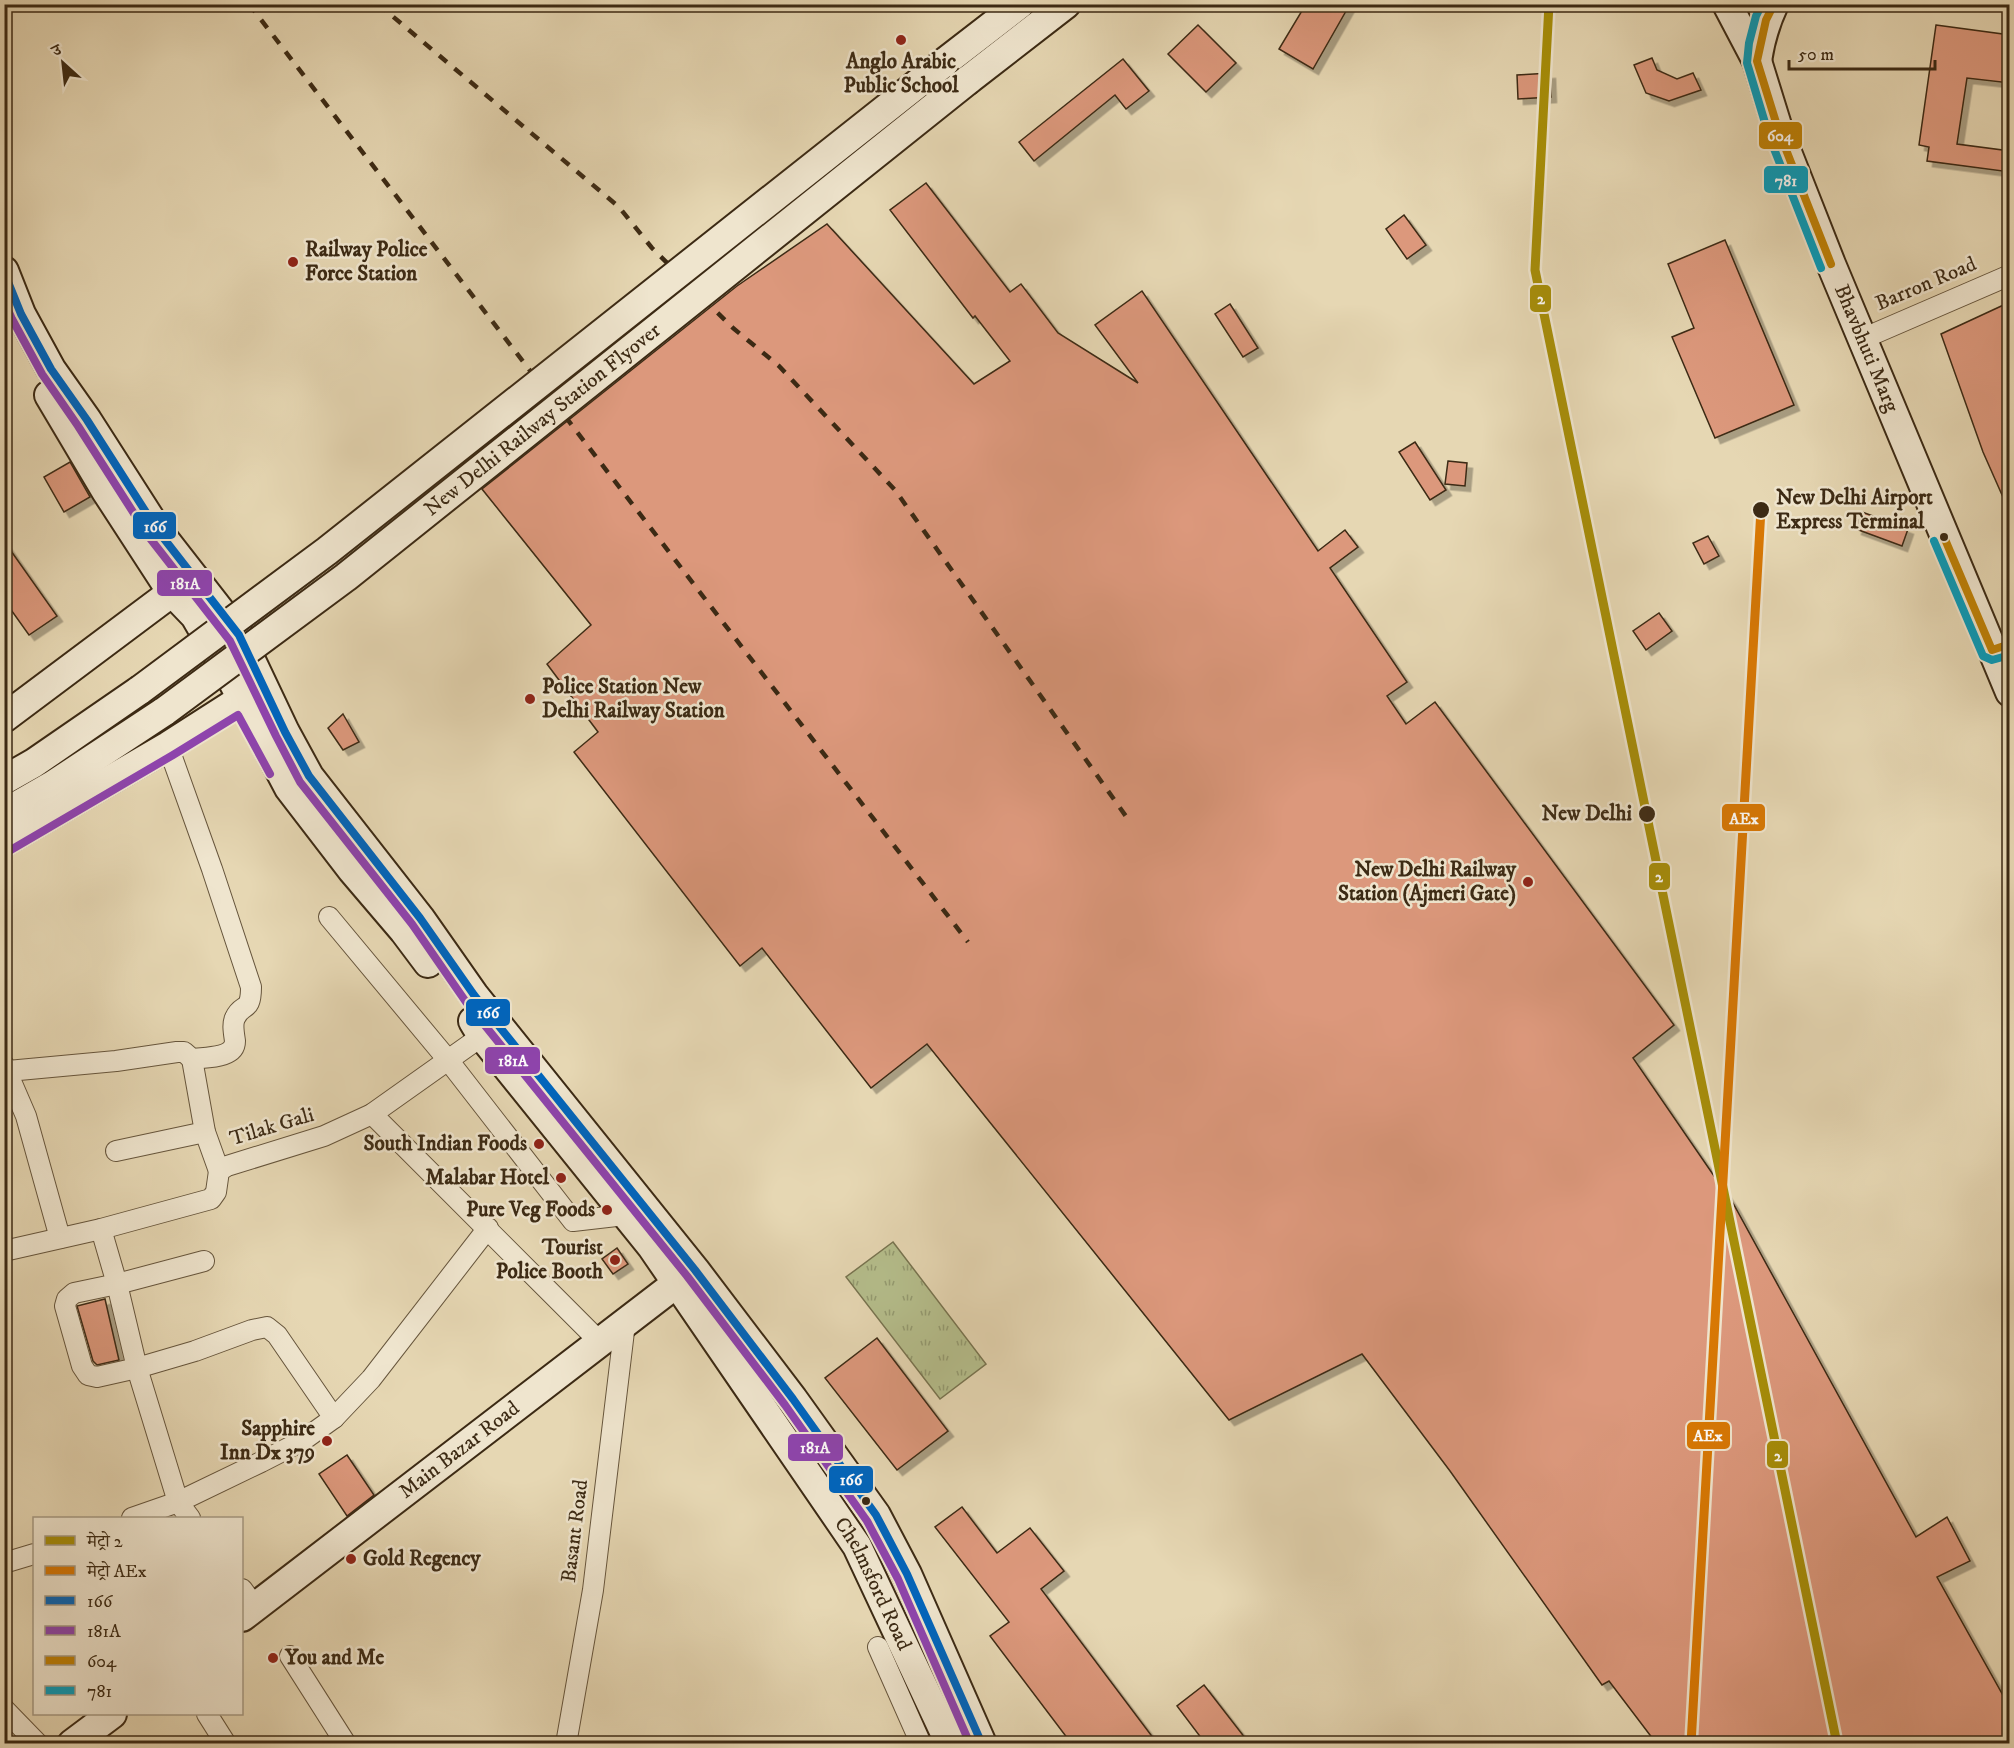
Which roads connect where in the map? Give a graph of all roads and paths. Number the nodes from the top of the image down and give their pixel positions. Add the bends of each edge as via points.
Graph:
1 (1020, 4) edge
2 (1066, 4) edge
3 (1727, 4) edge
4 (1774, 4) edge
5 (1757, 61) junction
6 (2010, 275) edge
7 (6, 291) edge
8 (1862, 339) junction
9 (182, 584) junction
10 (2001, 647) edge
11 (253, 692) junction
12 (2010, 692) edge
13 (4, 718) edge
14 (168, 746) junction
15 (4, 780) edge
16 (4, 813) edge
17 (4, 842) edge
18 (329, 917) dead end
19 (482, 1036) junction
20 (192, 1059) junction
21 (448, 1060) junction
22 (6, 1068) edge
23 (372, 1114) junction
24 (205, 1132) junction
25 (116, 1150) dead end
26 (219, 1170) junction
27 (625, 1215) junction
28 (488, 1228) junction
29 (101, 1229) junction
30 (60, 1238) junction
31 (4, 1251) edge
32 (204, 1261) dead end
33 (686, 1276) junction
34 (117, 1284) junction
35 (625, 1323) junction
36 (600, 1342) junction
37 (137, 1368) junction
38 (334, 1418) junction
39 (178, 1502) junction
40 (135, 1517) edge
41 (189, 1517) edge
42 (33, 1554) edge
43 (4, 1563) edge
44 (246, 1604) edge
45 (878, 1647) dead end
46 (290, 1656) dead end
47 (4, 1709) edge
48 (109, 1715) edge
49 (208, 1715) edge
50 (38, 1743) edge
51 (72, 1743) edge
52 (226, 1743) edge
53 (346, 1743) edge
54 (566, 1743) edge
55 (921, 1743) edge
56 (950, 1743) edge
57 (982, 1743) edge

1 - 15 main road, New Delhi Railway Station Flyover, bridge via 327,551 140,690 34,764
2 - 16 main road, New Delhi Railway Station Flyover, bridge via 346,577 165,711
3 - 5 main road, Bhavbhuti Marg
4 - 5 main road via 1766,20
5 - 8 main road, Bhavbhuti Marg via 1779,132
6 - 8 street, Barron Road
7 - 9 main road via 36,373 106,490
8 - 10 main road, Bhavbhuti Marg
9 - 11 main road via 195,616
9 - 13 main road
10 - 12 main road, Bhavbhuti Marg
11 - 14 main road
11 - 19 main road via 289,788
11 - 33 main road via 309,776 420,918
14 - 17 main road
14 - 20 street via 251,987 248,1006 234,1021 235,1045 231,1051
18 - 21 street
19 - 21 street, Tilak Gali
19 - 27 main road
20 - 22 street via 177,1052 116,1061
20 - 24 street
21 - 23 street, Tilak Gali
21 - 27 street via 573,1221
22 - 30 street via 26,1116
23 - 26 street, Tilak Gali via 324,1136
23 - 28 street
24 - 25 street
24 - 26 street
26 - 29 street, Tilak Gali via 211,1199
27 - 33 main road
28 - 36 street
28 - 38 street via 371,1379
29 - 30 street, Tilak Gali
29 - 34 street
30 - 31 street, Tilak Gali
32 - 34 street
33 - 35 main road, Main Bazar Road
33 - 56 main road, Chelmsford Road via 857,1546
33 - 57 main road, Chelmsford Road via 793,1398 876,1515 907,1574
34 - 37 street
34 - 37 street via 74,1293 65,1306 82,1366 88,1374 97,1377
35 - 36 main road, Main Bazar Road
35 - 54 street, Basant Road via 592,1590
36 - 44 main road, Main Bazar Road
37 - 38 street via 267,1327 277,1335
37 - 39 street
38 - 39 street via 302,1441
39 - 40 street
39 - 41 street
42 - 43 street
45 - 55 street
46 - 53 street
47 - 50 street
48 - 51 main road
49 - 52 street

